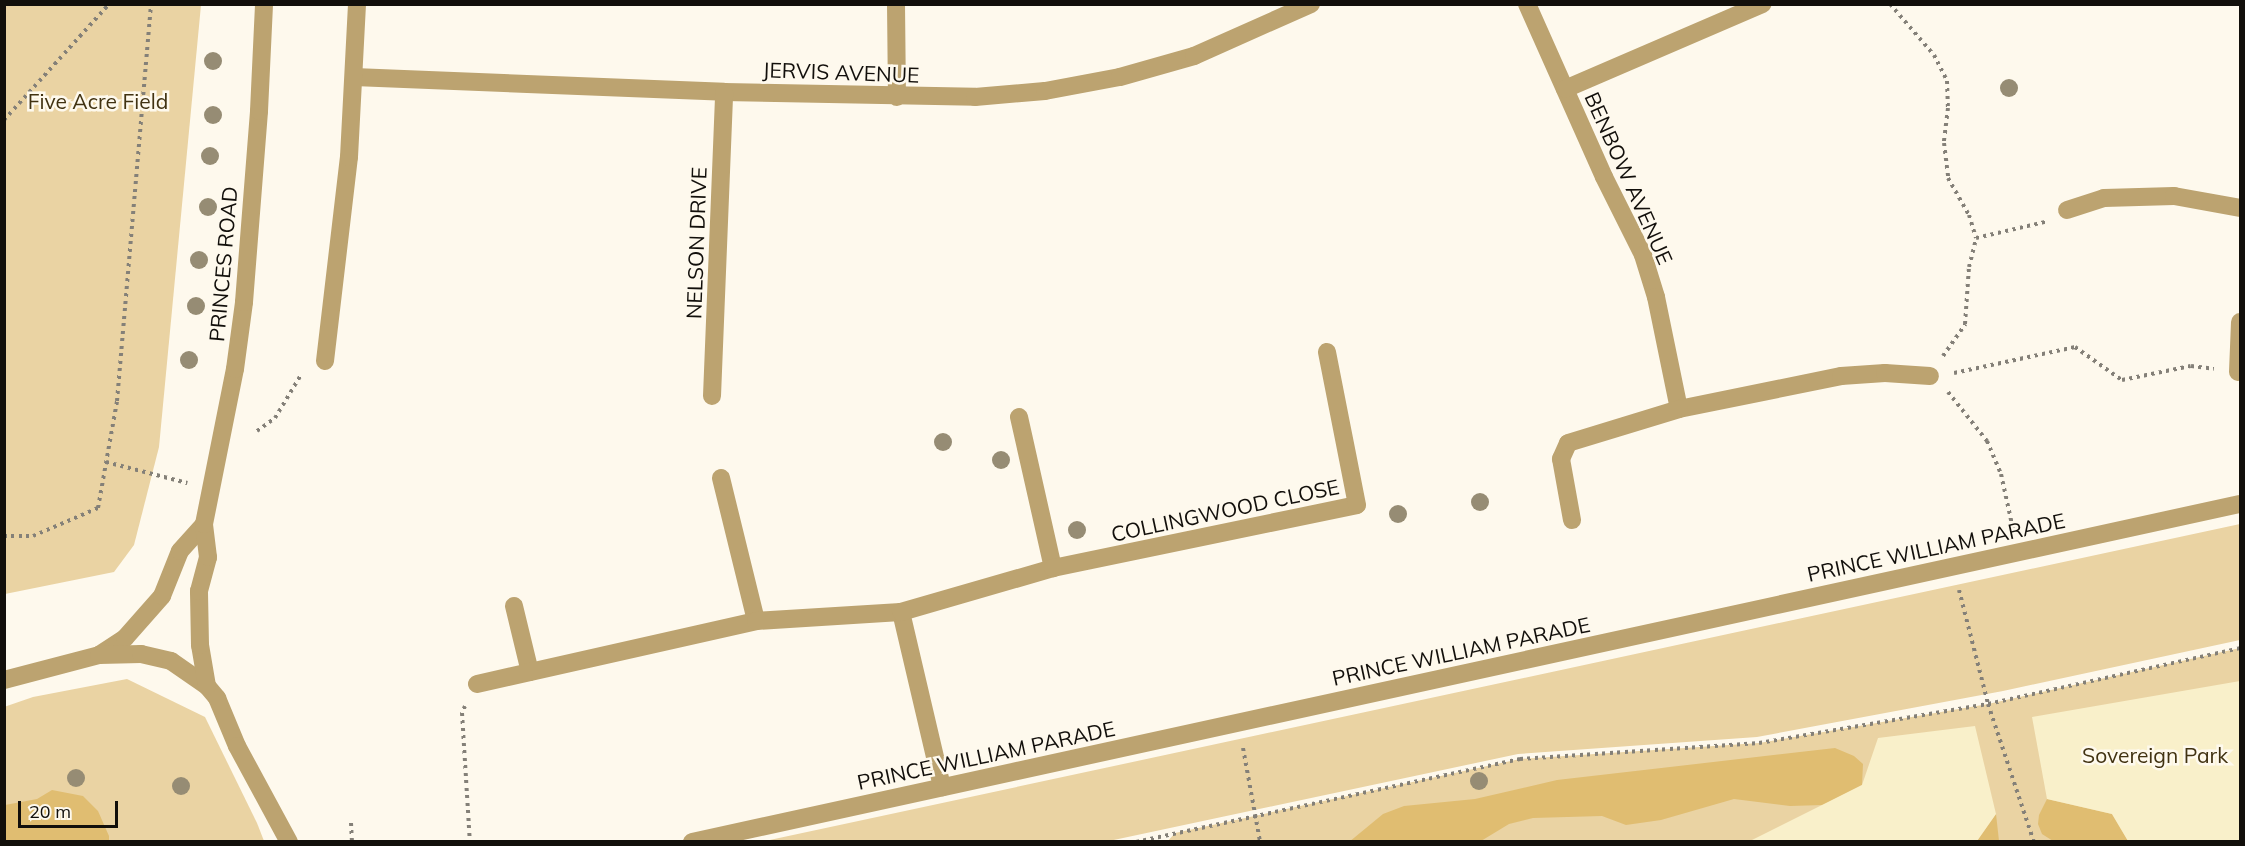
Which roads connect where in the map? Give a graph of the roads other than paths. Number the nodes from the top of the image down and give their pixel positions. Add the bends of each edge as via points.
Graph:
1 (264, 4) edge
2 (357, 4) edge
3 (896, 4) edge
4 (1311, 4) edge
5 (1527, 4) edge
6 (1762, 4) edge
7 (354, 77) junction
8 (1565, 89) junction
9 (724, 92) junction
10 (897, 97) junction
11 (2241, 208) edge
12 (2067, 210) road end
13 (2241, 322) edge
14 (1327, 352) dead end
15 (325, 360) road end
16 (2238, 372) road end
17 (1929, 376) road end
18 (712, 396) dead end
19 (1679, 409) junction
20 (1019, 417) dead end
21 (721, 478) dead end
22 (2241, 504) edge
23 (1572, 520) dead end
24 (204, 524) junction
25 (1053, 568) junction
26 (514, 606) dead end
27 (901, 612) junction
28 (756, 621) junction
29 (99, 655) junction
30 (530, 672) junction
31 (4, 680) edge
32 (477, 684) road end
33 (207, 686) junction
34 (942, 787) junction
35 (291, 840) edge
36 (692, 842) edge

1 - 24 street, PRINCES ROAD via 243,302 235,369
2 - 7 street
3 - 10 street
4 - 10 street, JERVIS AVENUE via 1194,56 1120,77 1045,91
5 - 8 street, BENBOW AVENUE
6 - 8 street
7 - 9 street, JERVIS AVENUE
7 - 15 street via 349,157
8 - 19 street, BENBOW AVENUE via 1643,255 1656,297
9 - 10 street, JERVIS AVENUE
9 - 18 street, NELSON DRIVE
11 - 12 street via 2174,196 2104,198
13 - 16 street
14 - 25 street, COLLINGWOOD CLOSE via 1358,505
17 - 19 street via 1841,376
19 - 23 street via 1568,443 1561,459
20 - 25 street
21 - 28 street
22 - 34 street, PRINCE WILLIAM PARADE
24 - 29 street via 180,551 162,596 125,638
24 - 33 street, PRINCES ROAD via 208,556 199,591
25 - 27 street, COLLINGWOOD CLOSE
26 - 30 street
27 - 28 street, COLLINGWOOD CLOSE
27 - 34 street
28 - 30 street, COLLINGWOOD CLOSE
29 - 31 street
29 - 33 street via 141,654 171,661
30 - 32 street, COLLINGWOOD CLOSE
33 - 35 street via 217,698 237,746
34 - 36 street, PRINCE WILLIAM PARADE

